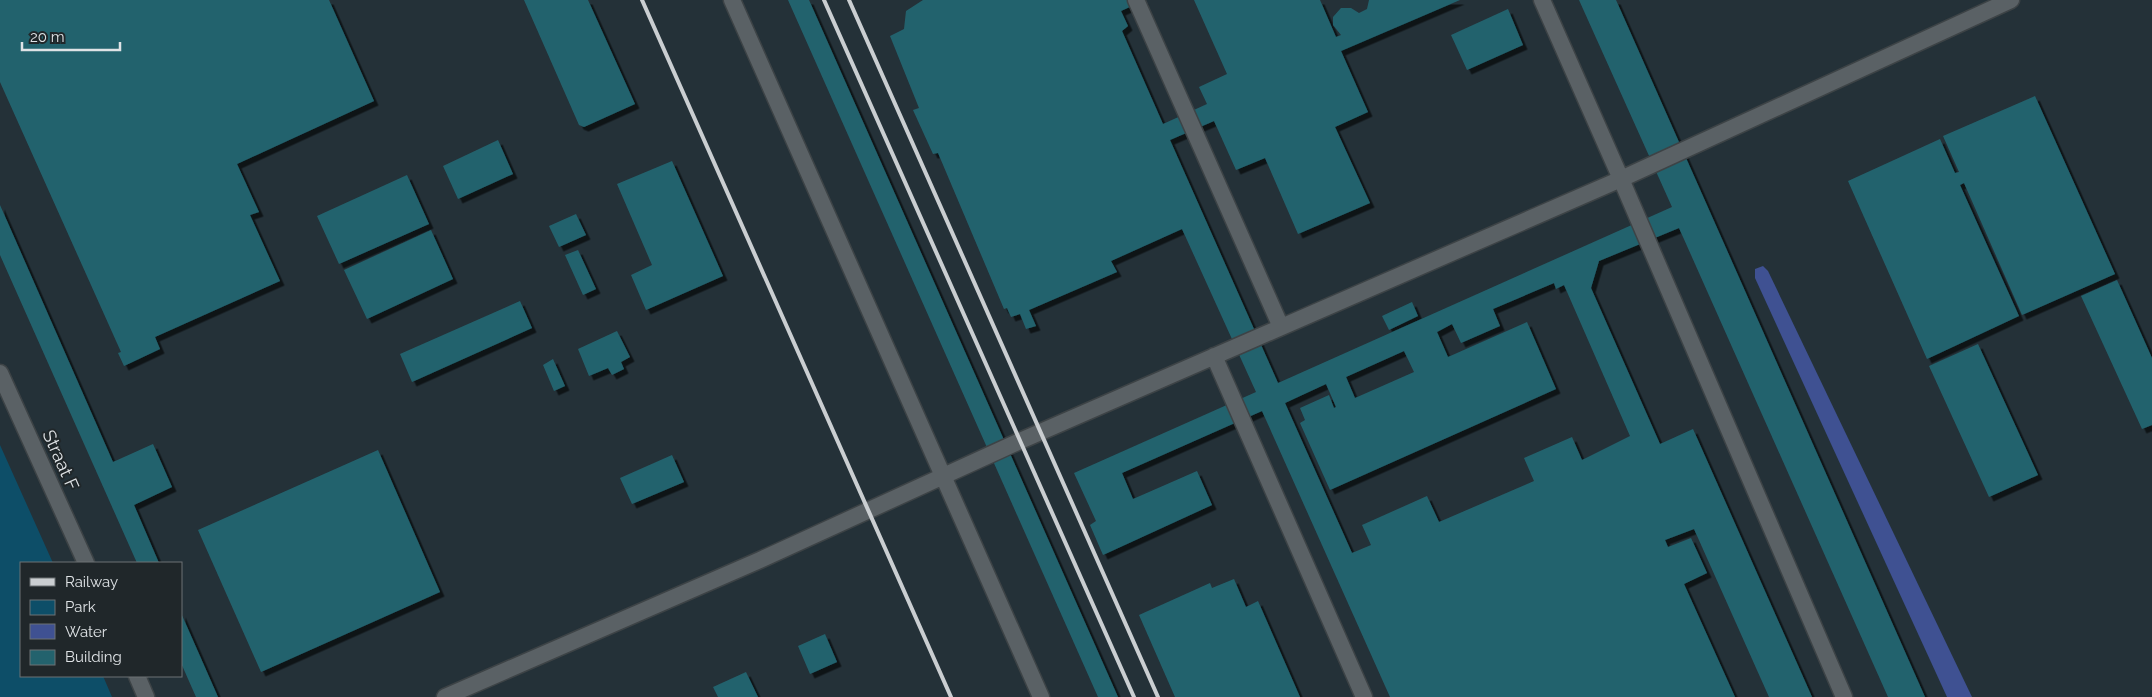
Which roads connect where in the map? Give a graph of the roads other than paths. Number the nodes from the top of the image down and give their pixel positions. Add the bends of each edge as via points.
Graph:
1 (732, 0) edge
2 (1136, 0) edge
3 (1542, 0) edge
4 (2011, 0) edge
5 (1621, 179) junction
6 (1281, 327) junction
7 (1214, 356) junction
8 (0, 373) edge
9 (943, 476) junction
10 (86, 562) edge
11 (137, 677) edge
12 (146, 697) edge
13 (445, 697) edge
14 (1041, 697) edge
15 (1364, 697) edge
16 (1844, 697) edge

1 - 9 lane
2 - 6 lane
3 - 5 lane
4 - 5 lane
5 - 6 lane
5 - 16 lane
6 - 7 lane
7 - 9 lane
7 - 15 lane
8 - 10 lane, Straat F
9 - 13 lane via 751,564
9 - 14 lane
11 - 12 lane

